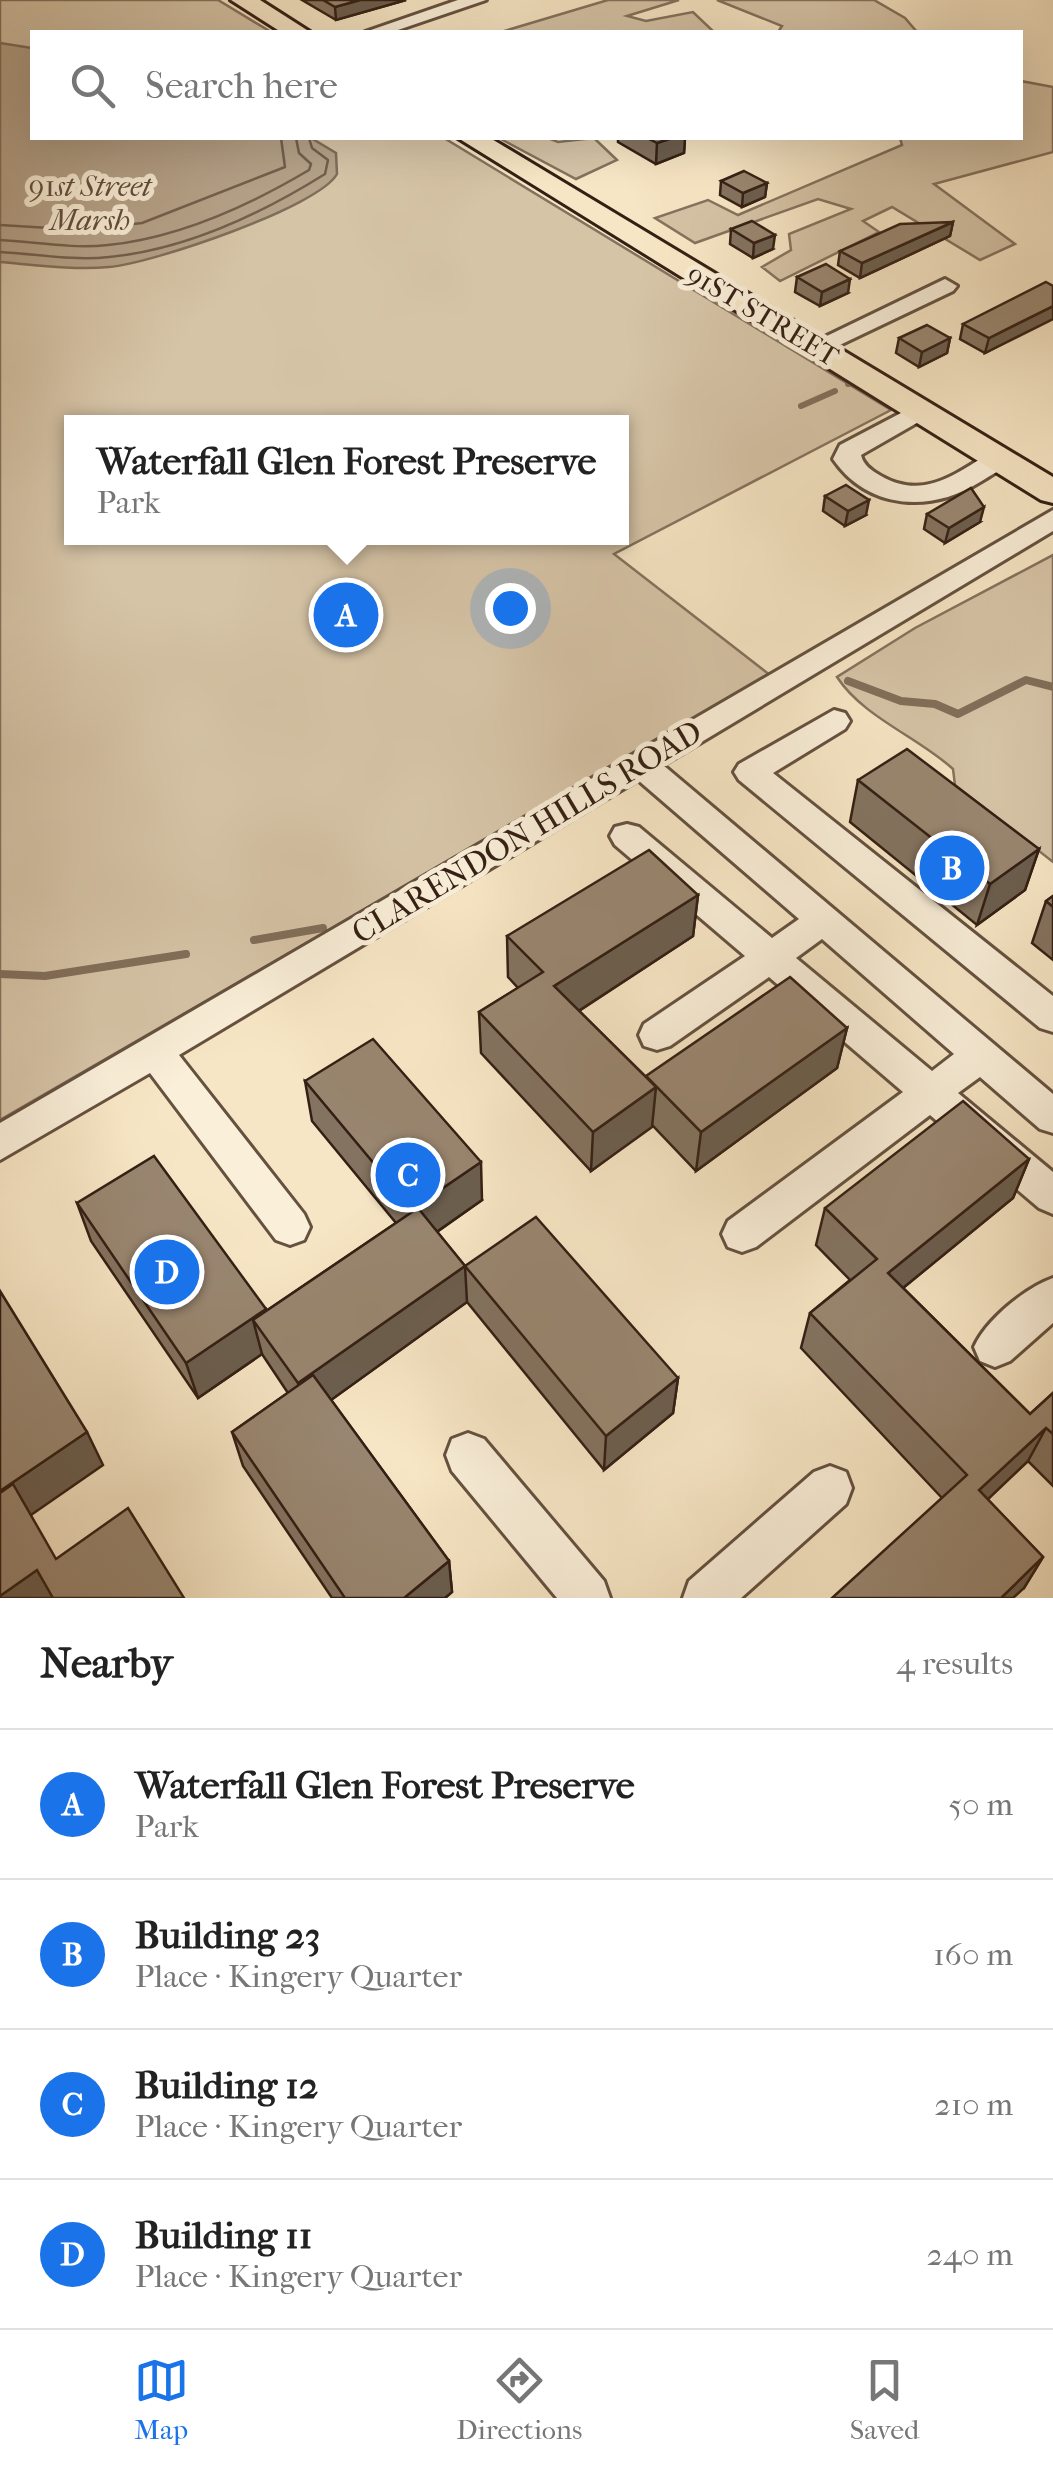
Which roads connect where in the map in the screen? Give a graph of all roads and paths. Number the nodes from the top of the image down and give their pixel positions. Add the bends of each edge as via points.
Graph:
1 (244, 0) edge
2 (476, 0) edge
3 (295, 30) edge
4 (380, 30) edge
5 (475, 140) edge
6 (945, 286) dead end
7 (816, 347) junction
8 (920, 411) junction
9 (998, 459) junction
10 (1053, 492) edge
11 (1053, 519) edge
12 (834, 721) dead end
13 (642, 765) junction
14 (626, 836) dead end
15 (824, 920) junction
16 (773, 955) junction
17 (1053, 1017) edge
18 (658, 1035) dead end
19 (154, 1052) junction
20 (982, 1056) junction
21 (932, 1092) junction
22 (1053, 1117) edge
23 (0, 1143) edge
24 (1053, 1196) edge
25 (290, 1228) dead end
26 (742, 1234) dead end
27 (1053, 1297) edge
28 (995, 1346) dead end
29 (468, 1455) dead end
30 (830, 1488) dead end
31 (587, 1598) edge
32 (706, 1598) edge

1 - 3 main road
2 - 4 street
5 - 7 main road, 91ST STREET
6 - 7 street
7 - 8 main road, 91ST STREET
8 - 9 main road, 91ST STREET
8 - 9 street via 849,452 853,470 920,499
9 - 10 main road, 91ST STREET
11 - 13 street, CLARENDON HILLS ROAD
12 - 17 street via 750,772
13 - 15 street
13 - 19 street, CLARENDON HILLS ROAD
14 - 16 street
15 - 16 street
15 - 20 street
16 - 18 street
16 - 21 street
19 - 23 street, CLARENDON HILLS ROAD
19 - 25 street
20 - 21 street
20 - 22 street
21 - 24 street
21 - 26 street
27 - 28 street
29 - 31 street
30 - 32 street

